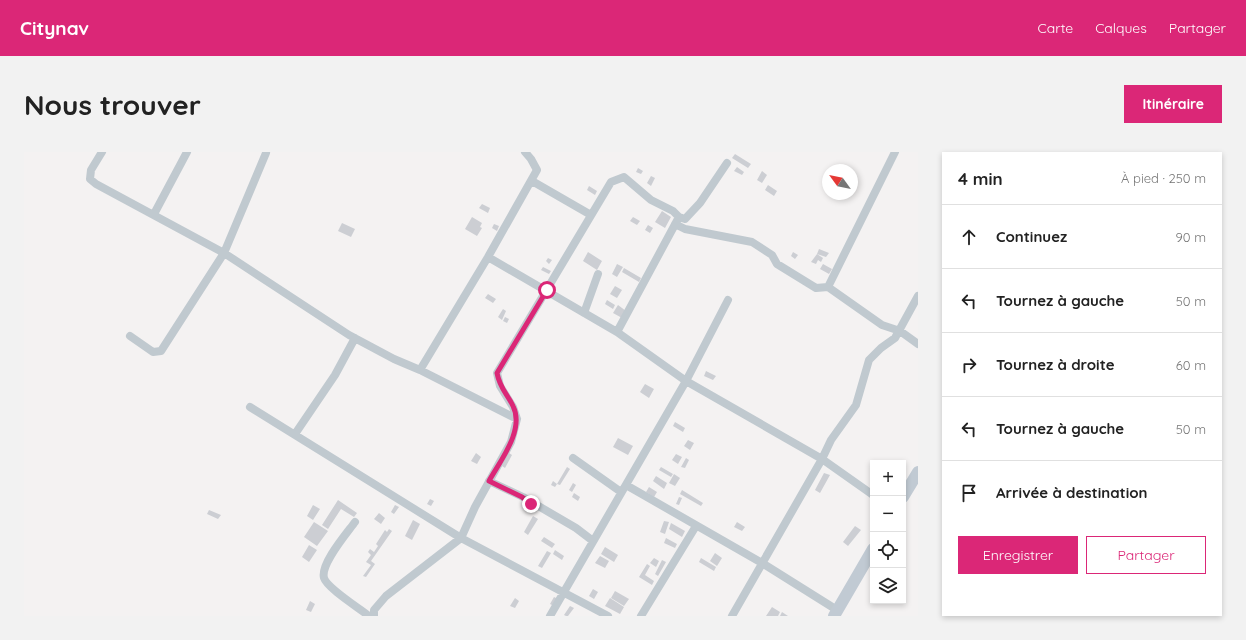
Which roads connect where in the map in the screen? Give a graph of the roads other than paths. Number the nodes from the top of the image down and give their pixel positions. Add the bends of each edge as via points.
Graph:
1 (102, 152) edge
2 (187, 152) edge
3 (525, 152) edge
4 (895, 152) edge
5 (266, 153) dead end
6 (727, 163) dead end
7 (532, 181) junction
8 (154, 214) junction
9 (591, 215) junction
10 (677, 221) junction
11 (224, 253) junction
12 (488, 257) junction
13 (598, 274) dead end
14 (828, 287) junction
15 (547, 290) junction
16 (918, 296) edge
17 (728, 300) dead end
18 (584, 313) junction
19 (900, 331) junction
20 (617, 332) junction
21 (130, 336) dead end
22 (355, 338) junction
23 (918, 344) edge
24 (420, 370) junction
25 (686, 381) junction
26 (250, 407) dead end
27 (517, 419) junction
28 (295, 434) junction
29 (573, 458) dead end
30 (822, 459) junction
31 (918, 472) edge
32 (489, 481) junction
33 (626, 485) junction
34 (621, 492) junction
35 (870, 493) edge
36 (904, 496) edge
37 (355, 522) dead end
38 (696, 526) junction
39 (461, 538) junction
40 (593, 541) junction
41 (870, 554) edge
42 (762, 563) junction
43 (564, 592) junction
44 (835, 613) edge
45 (369, 616) edge
46 (374, 616) edge
47 (550, 616) edge
48 (608, 616) edge
49 (641, 616) edge
50 (732, 616) edge

1 - 8 street via 91,170 90,179
2 - 8 street
3 - 7 street via 537,170
4 - 14 street
5 - 11 street
6 - 10 street via 700,204 685,219
7 - 9 street
7 - 12 street
8 - 11 street
9 - 10 street via 611,182 624,177 651,200 673,211
9 - 15 street
10 - 14 street via 686,230 752,242 772,255 777,264 816,288
10 - 20 street
11 - 21 street via 161,351 153,352
11 - 22 street
12 - 15 street
12 - 24 street
13 - 18 street
14 - 19 street via 882,325
15 - 18 street
15 - 27 street via 497,373 500,386
16 - 19 street
17 - 25 street
18 - 20 street
19 - 23 street
19 - 30 street via 869,360 856,405 831,440
20 - 25 street
22 - 24 street
22 - 28 street via 335,375
24 - 27 street
25 - 30 street
25 - 33 street
26 - 28 street
27 - 32 street via 511,442
28 - 39 street
29 - 34 street
30 - 35 street
30 - 42 street
31 - 36 main road
32 - 39 street
32 - 40 street via 576,528
33 - 34 street
33 - 38 street
34 - 40 street
37 - 45 street via 324,567 324,578
38 - 42 street
38 - 49 street
39 - 43 street
39 - 46 street via 386,596 374,610
40 - 43 street
41 - 44 main road
42 - 44 street
42 - 50 street
43 - 47 street
43 - 48 street

